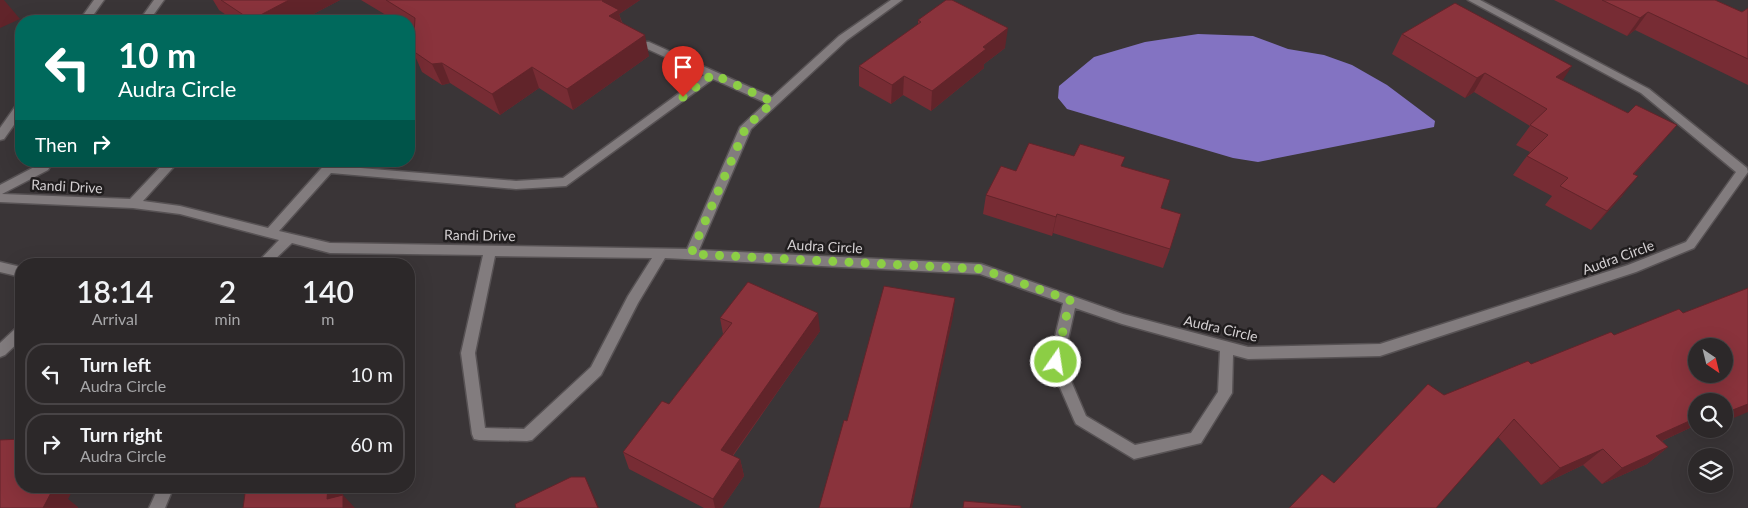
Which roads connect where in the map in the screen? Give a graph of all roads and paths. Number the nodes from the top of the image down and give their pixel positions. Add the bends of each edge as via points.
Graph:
1 (99, 0) edge
2 (159, 0) edge
3 (897, 0) edge
4 (1473, 0) edge
5 (88, 15) edge
6 (148, 15) edge
7 (645, 44) edge
8 (713, 74) junction
9 (773, 102) junction
10 (15, 115) edge
11 (0, 136) edge
12 (44, 167) edge
13 (167, 167) edge
14 (330, 167) edge
15 (350, 167) edge
16 (0, 190) edge
17 (0, 198) edge
18 (132, 204) junction
19 (270, 233) junction
20 (288, 238) junction
21 (490, 250) junction
22 (661, 254) junction
23 (691, 254) junction
24 (268, 258) edge
25 (0, 267) edge
26 (15, 271) edge
27 (1070, 300) junction
28 (15, 337) edge
29 (1226, 348) junction
30 (0, 351) edge
31 (164, 493) edge
32 (157, 508) edge

1 - 5 street
2 - 6 street
3 - 9 street via 843,38
4 - 29 street, Audra Circle via 1644,91 1743,170 1690,245 1632,269 1380,350 1248,353
7 - 8 street
8 - 9 street
8 - 15 street via 566,182 516,185
9 - 23 street via 746,127
10 - 11 street
12 - 16 street
13 - 18 street
14 - 19 street
17 - 18 street, Randi Drive
18 - 19 street, Randi Drive via 180,210
19 - 20 street, Randi Drive
20 - 21 street, Randi Drive via 330,248
20 - 24 street
21 - 22 street, Randi Drive
21 - 22 street via 468,352 479,434 527,434 596,370
22 - 23 street, Randi Drive
23 - 27 street, Audra Circle via 981,269
25 - 26 street
27 - 29 street, Audra Circle via 1122,319
27 - 29 street via 1056,362 1081,420 1134,452 1196,438 1225,393
28 - 30 street
31 - 32 street

